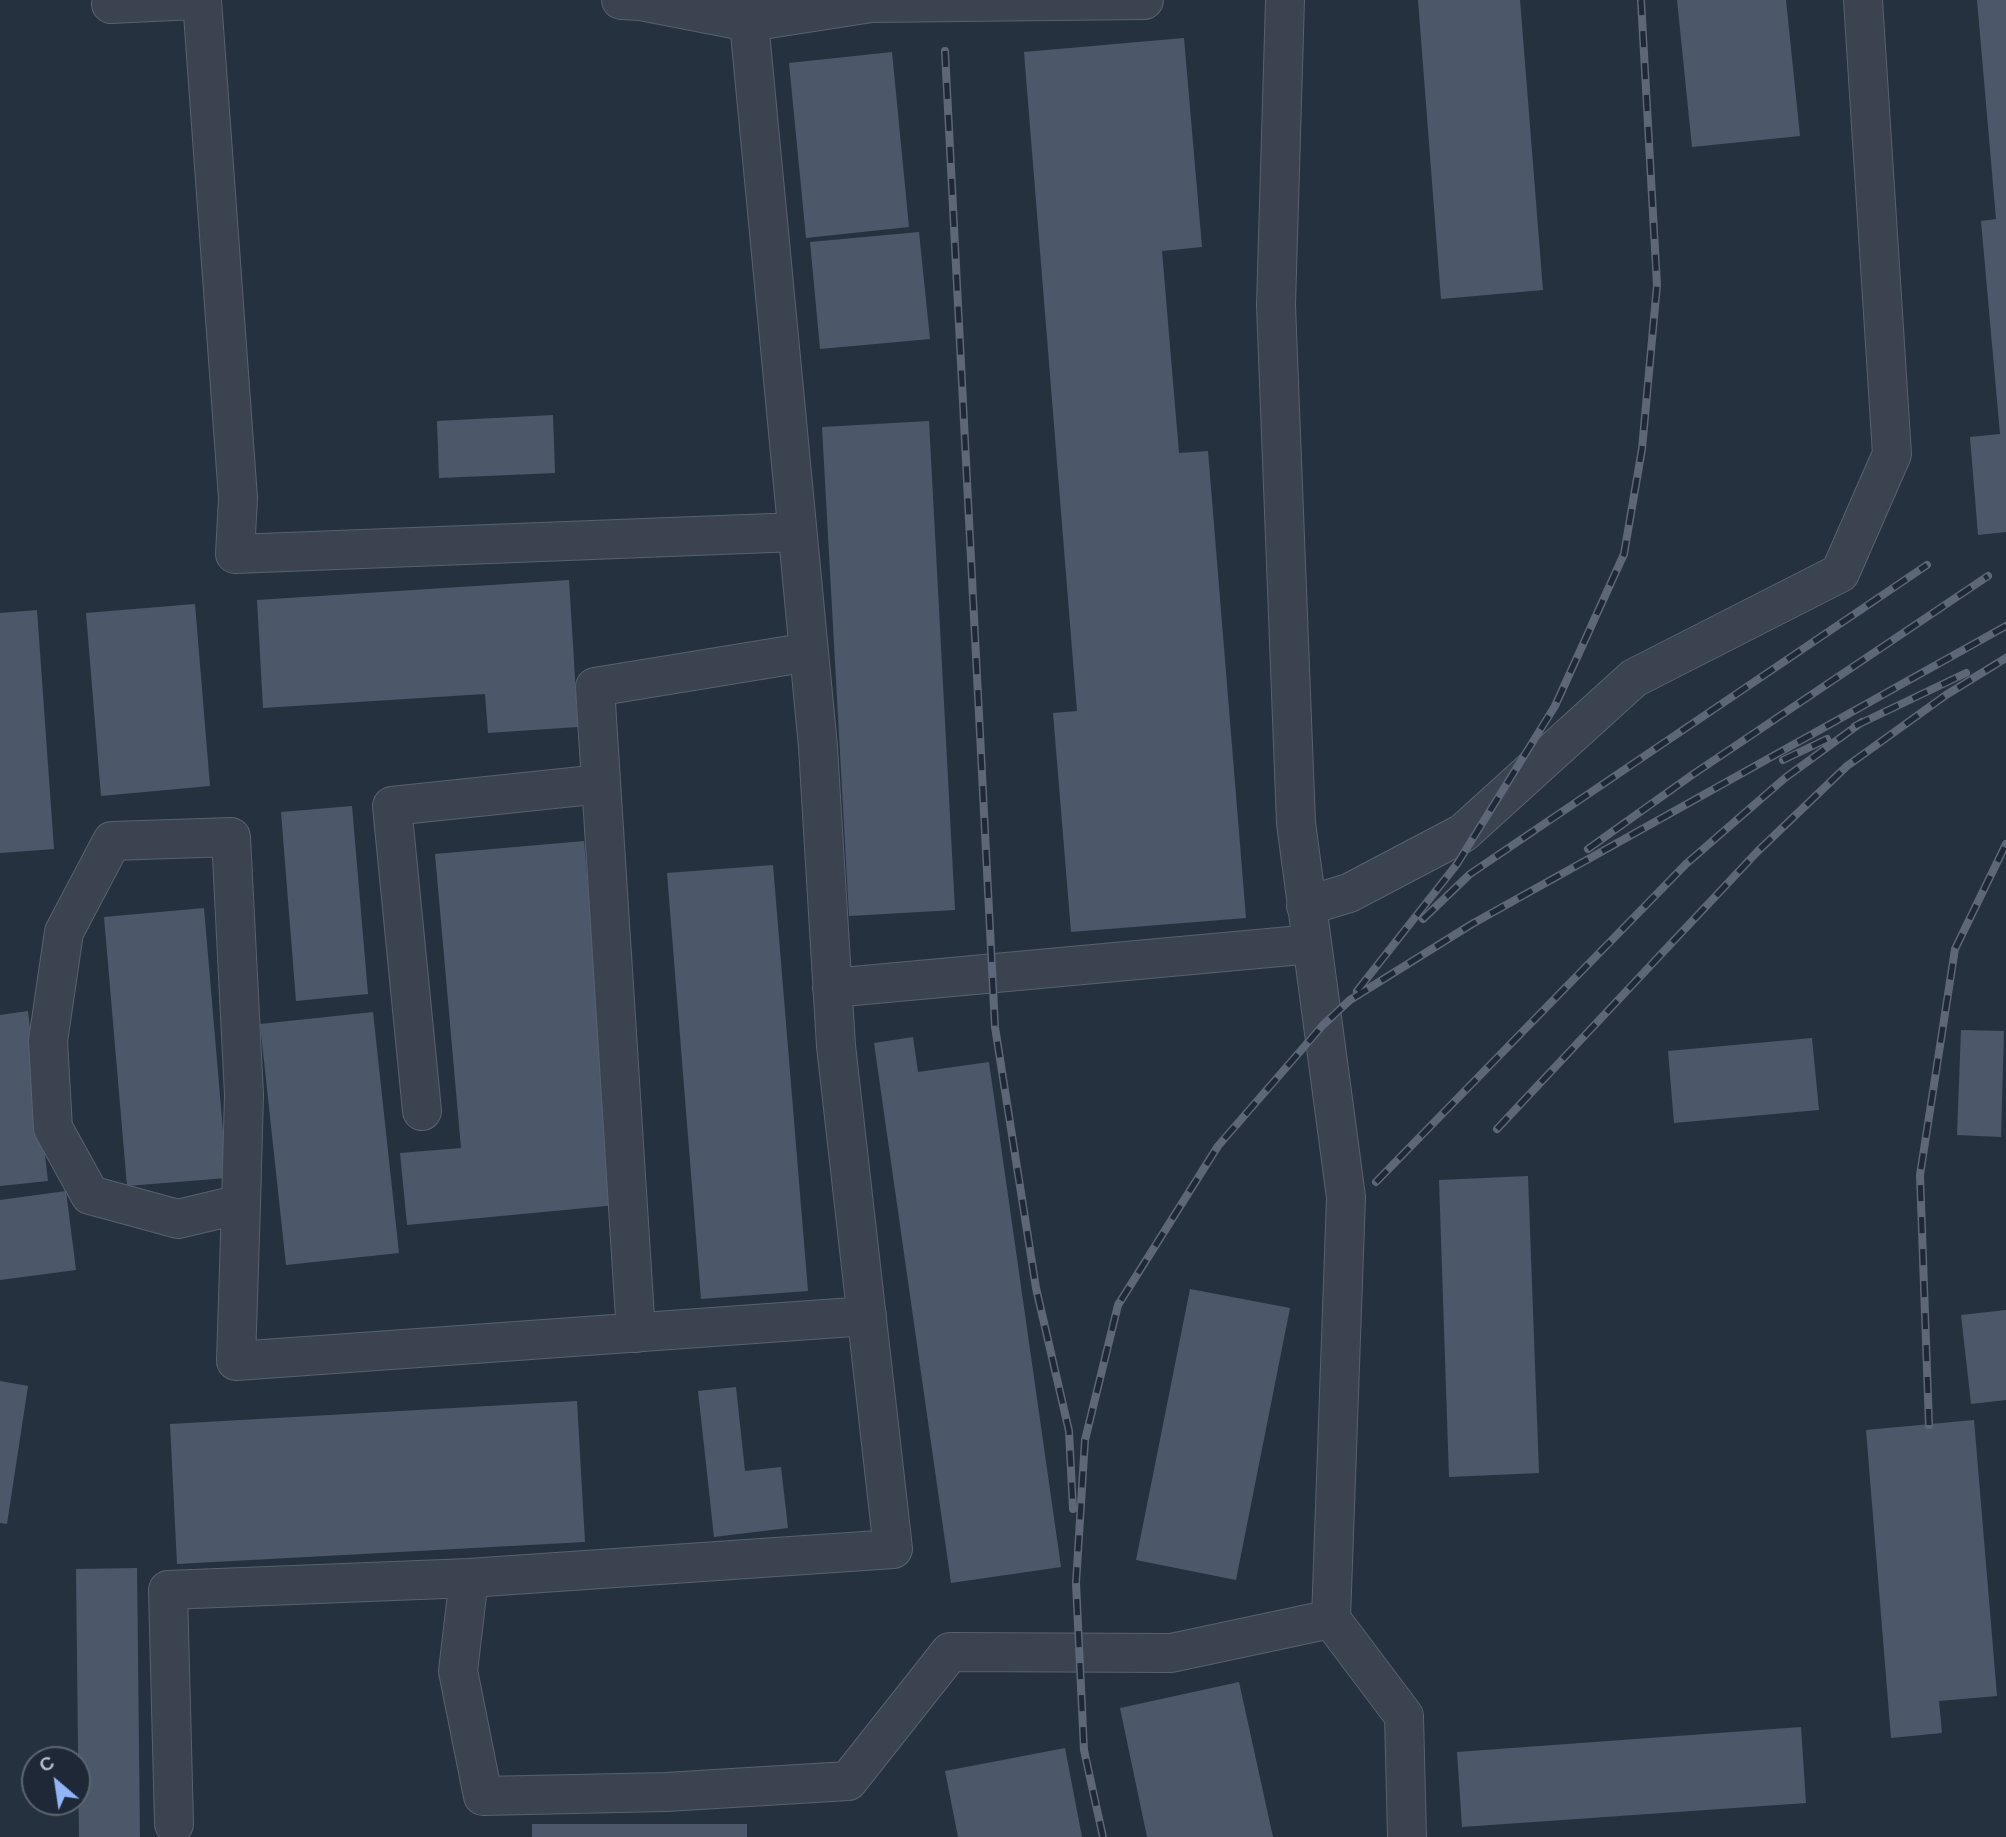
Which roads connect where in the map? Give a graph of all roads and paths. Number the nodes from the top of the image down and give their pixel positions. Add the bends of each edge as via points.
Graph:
1 (112, 0) edge
2 (195, 0) edge
3 (202, 0) edge
4 (621, 0) edge
5 (1144, 0) edge
6 (1285, 0) edge
7 (1863, 0) edge
8 (747, 11) edge
9 (797, 532) junction
10 (809, 652) junction
11 (601, 784) junction
12 (1307, 905) junction
13 (1312, 944) junction
14 (832, 988) junction
15 (422, 1111) dead end
16 (241, 1204) junction
17 (867, 1317) junction
18 (636, 1333) junction
19 (469, 1578) junction
20 (1331, 1619) junction
21 (174, 1824) dead end
22 (1406, 1837) edge

1 - 2 lane via 111,4
3 - 9 lane via 237,498 235,554
4 - 8 lane
5 - 8 lane via 871,3
6 - 12 lane via 1276,305 1296,823
7 - 12 lane via 1892,454 1840,573 1634,678 1463,833 1349,893
8 - 9 lane
9 - 10 lane
10 - 11 lane via 595,687
10 - 14 lane
11 - 15 lane via 391,806
11 - 18 lane
12 - 13 lane
13 - 14 lane
13 - 20 lane via 1346,1197
14 - 17 lane
16 - 16 lane via 244,1095 231,837 112,841 64,932 48,1041 53,1128 90,1195 178,1219
16 - 18 lane via 236,1361
17 - 18 lane
17 - 19 lane via 893,1549
19 - 20 lane via 458,1671 483,1796 666,1792 848,1781 950,1652 1171,1653
19 - 21 lane via 168,1591
20 - 22 lane via 1404,1716

